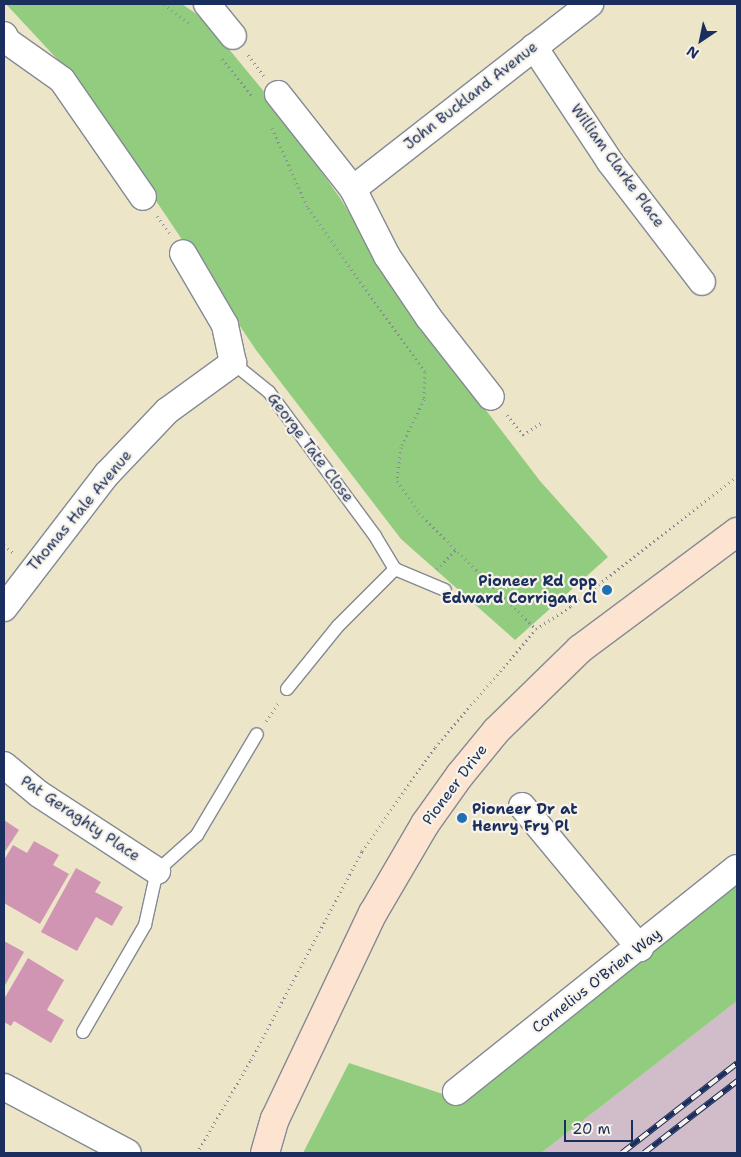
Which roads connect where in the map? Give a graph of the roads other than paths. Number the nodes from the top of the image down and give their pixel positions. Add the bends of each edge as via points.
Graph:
1 (207, 4) edge
2 (590, 4) edge
3 (5, 39) edge
4 (224, 44) road end
5 (534, 47) junction
6 (266, 97) road end
7 (353, 189) junction
8 (143, 197) road end
9 (183, 253) road end
10 (702, 282) dead end
11 (233, 363) junction
12 (491, 397) road end
13 (737, 532) edge
14 (395, 569) junction
15 (446, 590) dead end
16 (4, 608) edge
17 (287, 689) road end
18 (257, 734) road end
19 (4, 765) edge
20 (522, 806) dead end
21 (737, 868) edge
22 (158, 871) junction
23 (640, 948) junction
24 (83, 1032) dead end
25 (4, 1087) edge
26 (456, 1092) dead end
27 (275, 1119) junction
28 (128, 1153) edge
29 (248, 1153) edge
30 (265, 1153) edge

1 - 4 street
2 - 5 street, John Buckland Avenue
3 - 8 street via 62,80
5 - 7 street, John Buckland Avenue
5 - 10 street, William Clarke Place via 610,162
6 - 7 street
7 - 12 street via 387,256 429,318
9 - 11 street via 225,325
11 - 14 lane, George Tate Close via 270,392 375,536
11 - 16 street, Thomas Hale Avenue via 168,411 107,474
13 - 27 main road, Pioneer Drive via 580,649 497,730 460,775 395,872
14 - 15 lane
14 - 17 lane via 338,626
18 - 22 lane via 197,835
19 - 22 street, Pat Geraghty Place via 39,794
20 - 23 street
21 - 23 street, Cornelius O'Brien Way
22 - 24 lane via 145,926
23 - 26 street, Cornelius O'Brien Way
25 - 28 street
27 - 29 main road, Pioneer Drive
27 - 30 main road, Pioneer Drive

